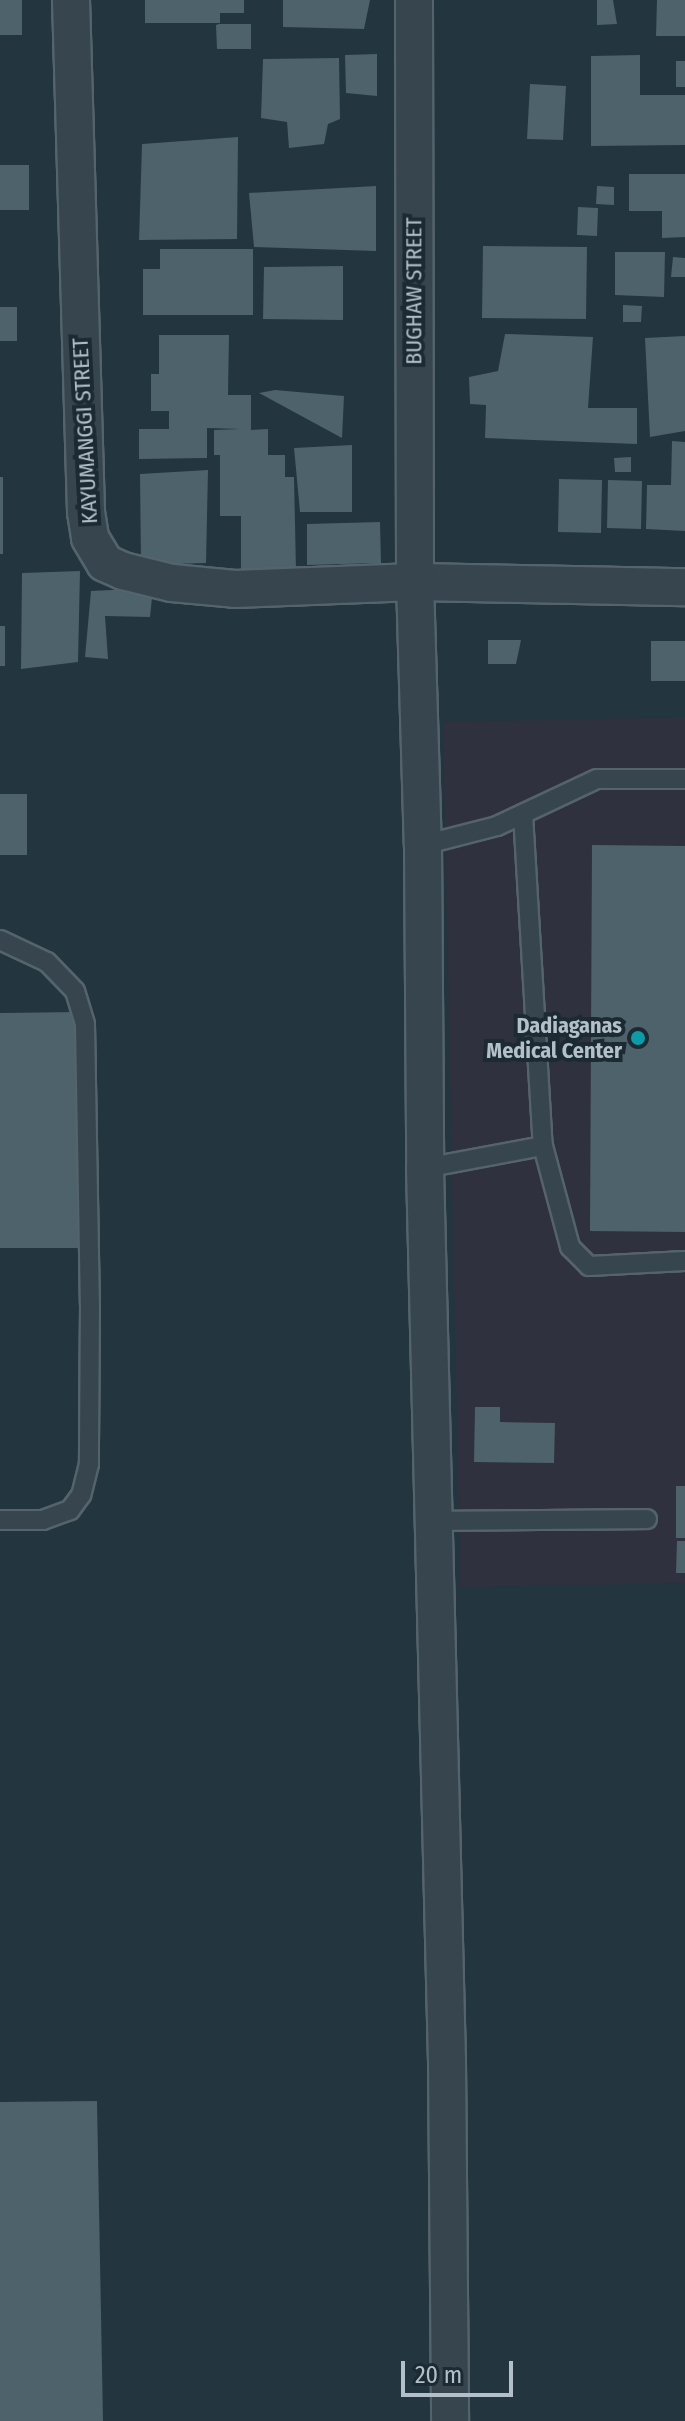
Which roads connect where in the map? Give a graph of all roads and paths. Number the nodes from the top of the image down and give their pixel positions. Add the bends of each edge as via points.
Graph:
1 (71, 0) edge
2 (414, 0) edge
3 (415, 582) junction
4 (685, 587) edge
5 (685, 779) edge
6 (523, 814) junction
7 (423, 845) junction
8 (0, 940) edge
9 (543, 1146) junction
10 (425, 1168) junction
11 (685, 1261) edge
12 (647, 1519) dead end
13 (0, 1520) edge
14 (434, 1521) junction
15 (450, 2421) edge

1 - 3 street, KAYUMANGGI STREET via 90,538 105,563 172,583 235,589
2 - 3 street, BUGHAW STREET
3 - 4 street, KAYUMANGGI STREET
3 - 7 street, BUGHAW STREET
5 - 6 lane via 597,779
6 - 7 lane
6 - 9 lane
7 - 10 street, BUGHAW STREET
8 - 13 lane via 47,962 75,991 85,1024 90,1305 89,1464 81,1495 70,1510 43,1520
9 - 10 lane
9 - 11 lane via 570,1247 589,1266
10 - 14 street, BUGHAW STREET
12 - 14 lane
14 - 15 street, BUGHAW STREET

